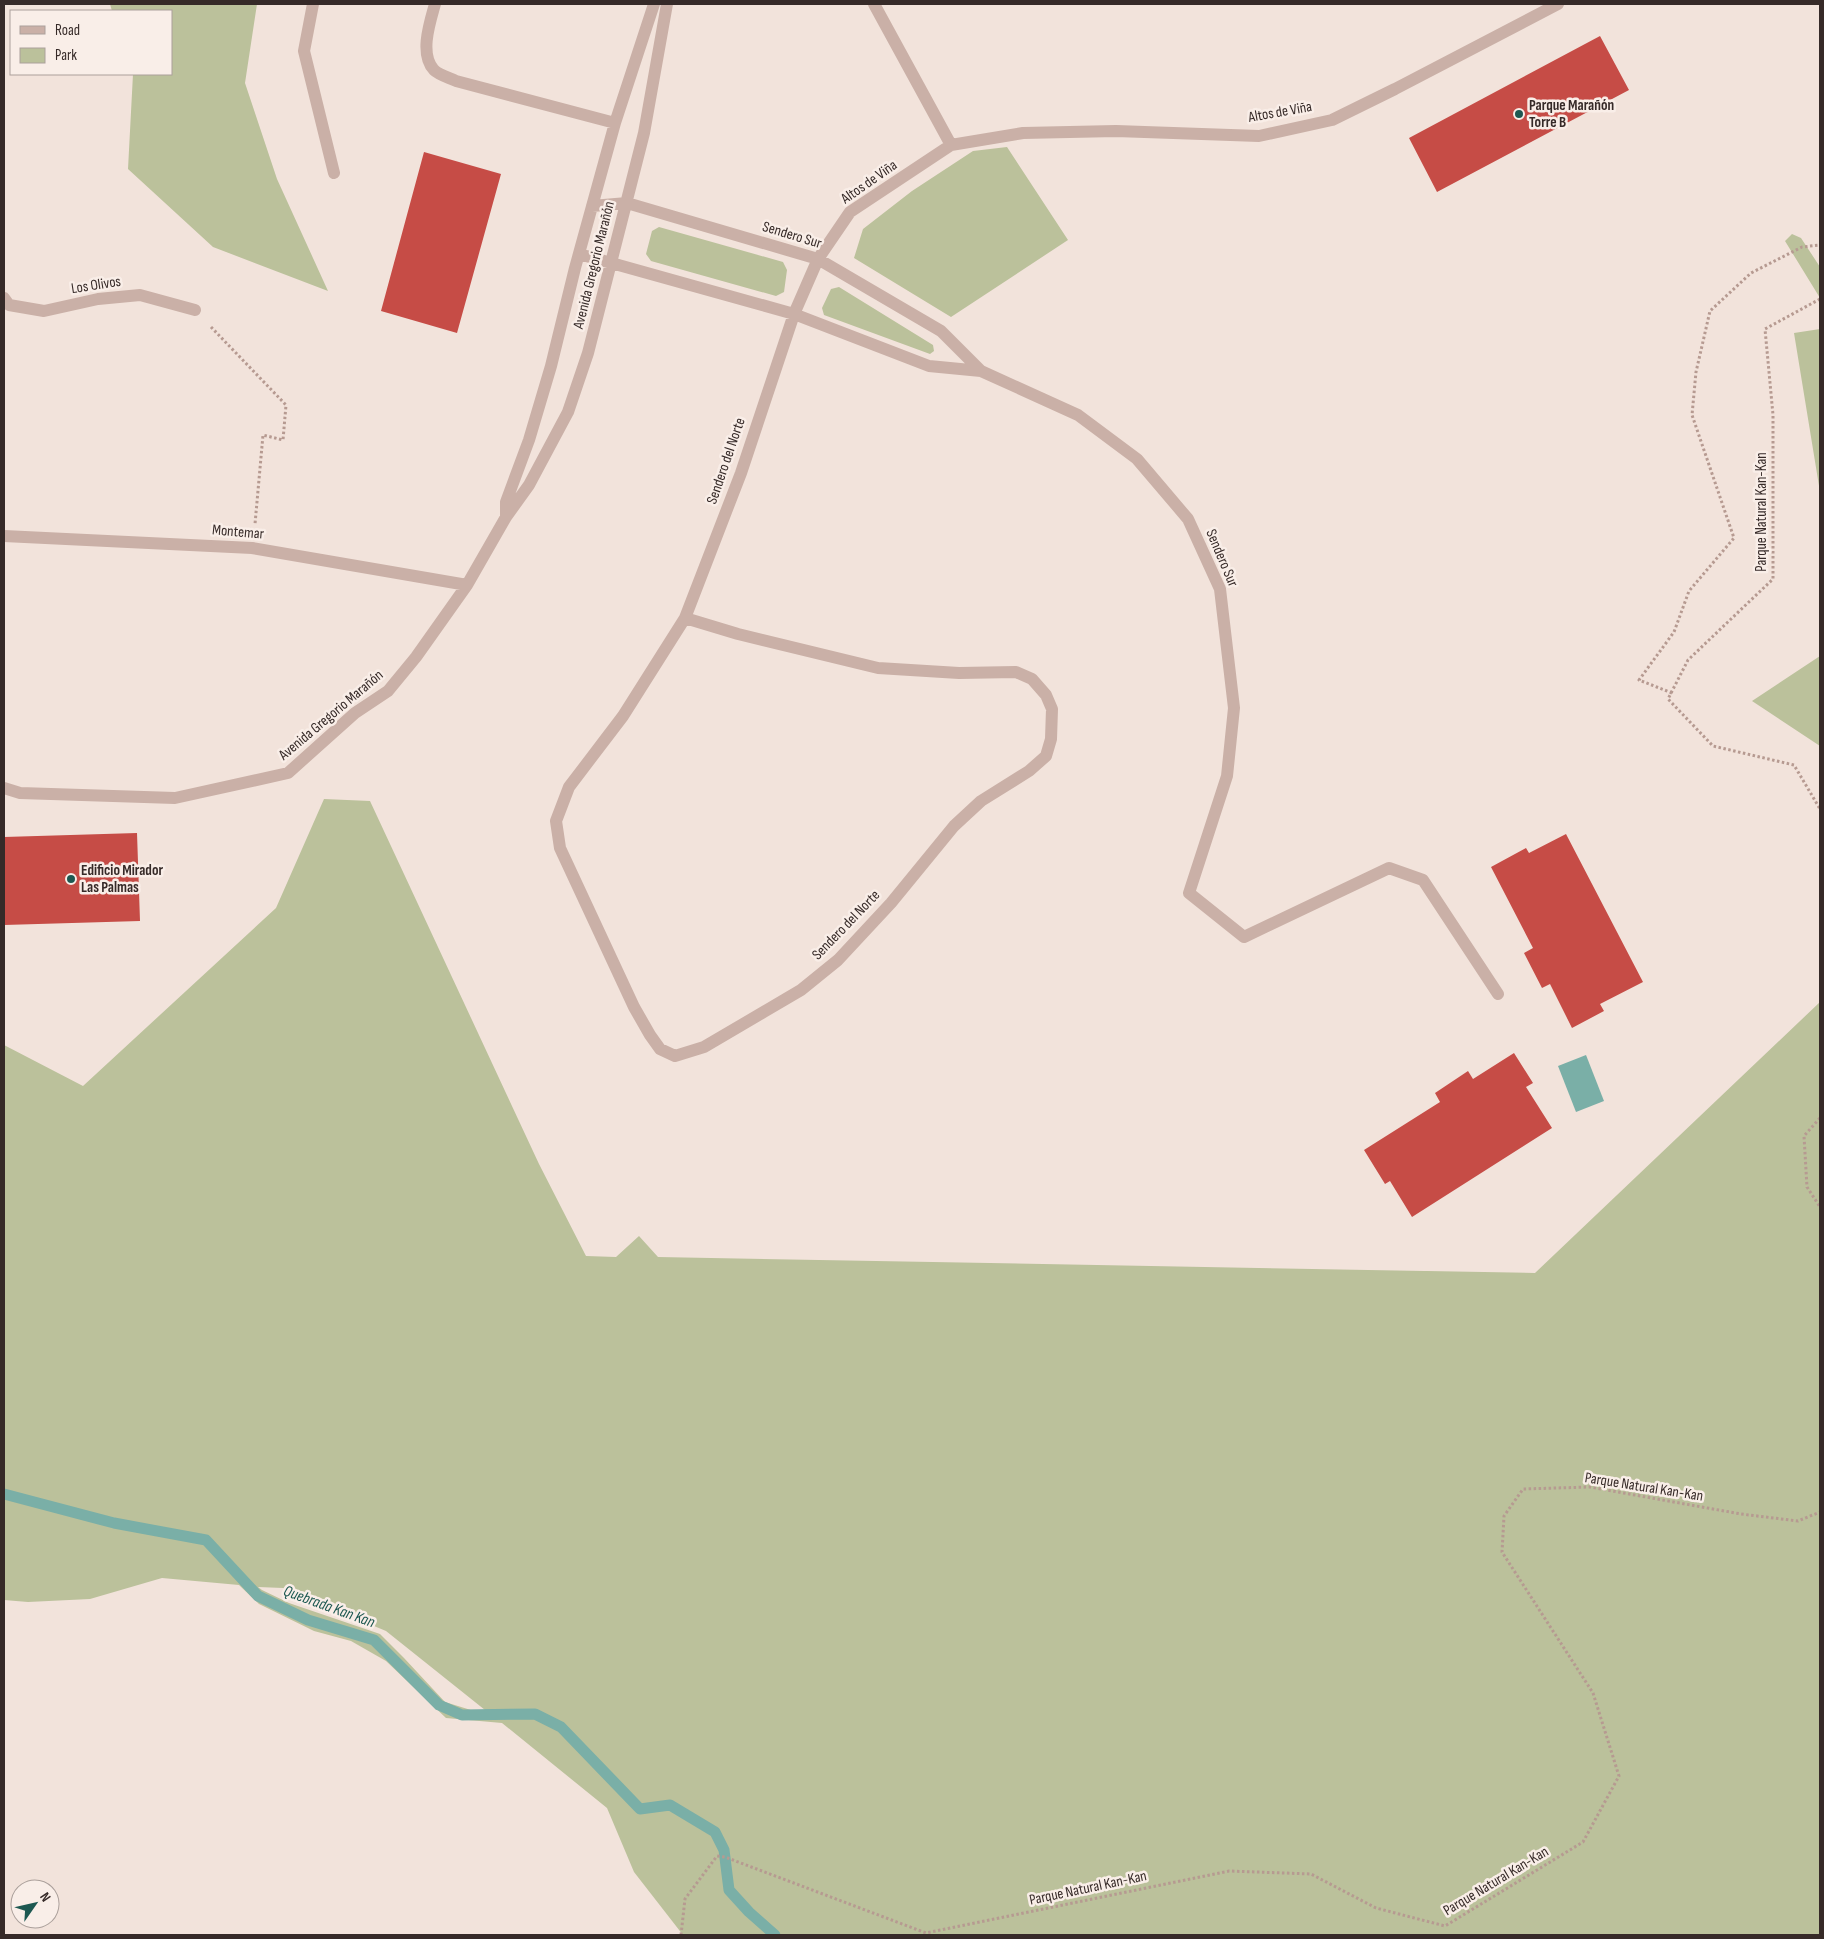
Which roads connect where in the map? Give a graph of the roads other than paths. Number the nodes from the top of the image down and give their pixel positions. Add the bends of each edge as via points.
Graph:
1 (313, 4) edge
2 (435, 4) edge
3 (654, 4) edge
4 (667, 4) edge
5 (874, 4) edge
6 (1558, 4) edge
7 (615, 122) junction
8 (951, 145) junction
9 (334, 173) dead end
10 (627, 203) junction
11 (592, 206) junction
12 (579, 254) junction
13 (818, 259) junction
14 (612, 263) junction
15 (4, 298) edge
16 (195, 310) road end
17 (794, 314) junction
18 (981, 371) junction
19 (506, 517) junction
20 (4, 536) edge
21 (467, 585) junction
22 (685, 618) junction
23 (4, 788) edge
24 (1498, 994) dead end

1 - 9 street via 304,51
2 - 7 street via 426,52 434,70 456,81
3 - 7 street, Avenida Gregorio Marañón
4 - 10 street, Avenida Gregorio Marañón via 644,134
5 - 8 street
6 - 8 street, Altos de Viña via 1332,120 1258,136 1116,131 1023,133
7 - 11 street, Avenida Gregorio Marañón
8 - 13 street, Altos de Viña via 850,212
10 - 11 street, Sendero Sur
10 - 13 street, Sendero Sur
10 - 14 street, Avenida Gregorio Marañón
11 - 12 street, Avenida Gregorio Marañón
12 - 14 street, Sendero Sur
12 - 19 street, Avenida Gregorio Marañón via 529,440 506,502
13 - 17 street, Altos de Viña
13 - 18 street, Sendero Sur via 941,331
14 - 17 street, Sendero Sur
14 - 19 street, Avenida Gregorio Marañón via 568,412 529,485
15 - 16 street, Los Olivos via 8,305 44,311 98,299 140,295
17 - 18 street, Sendero Sur via 929,366
17 - 22 street, Sendero del Norte via 741,473
18 - 24 street, Sendero Sur via 1078,415 1137,459 1188,520 1220,589 1234,708 1227,776 1189,893 1244,937 1388,868 1423,880
19 - 21 street, Avenida Gregorio Marañón
20 - 21 street, Montemar via 252,548
21 - 23 street, Avenida Gregorio Marañón via 416,658 388,691 355,713 288,774 175,798 20,793
22 - 22 street, Sendero del Norte via 623,716 569,787 556,821 560,848 634,1007 660,1049 676,1056 704,1047 801,990 838,960 891,903 954,826 981,801 1029,771 1046,756 1051,740 1052,709 1046,695 1032,679 1016,672 959,673 878,668

